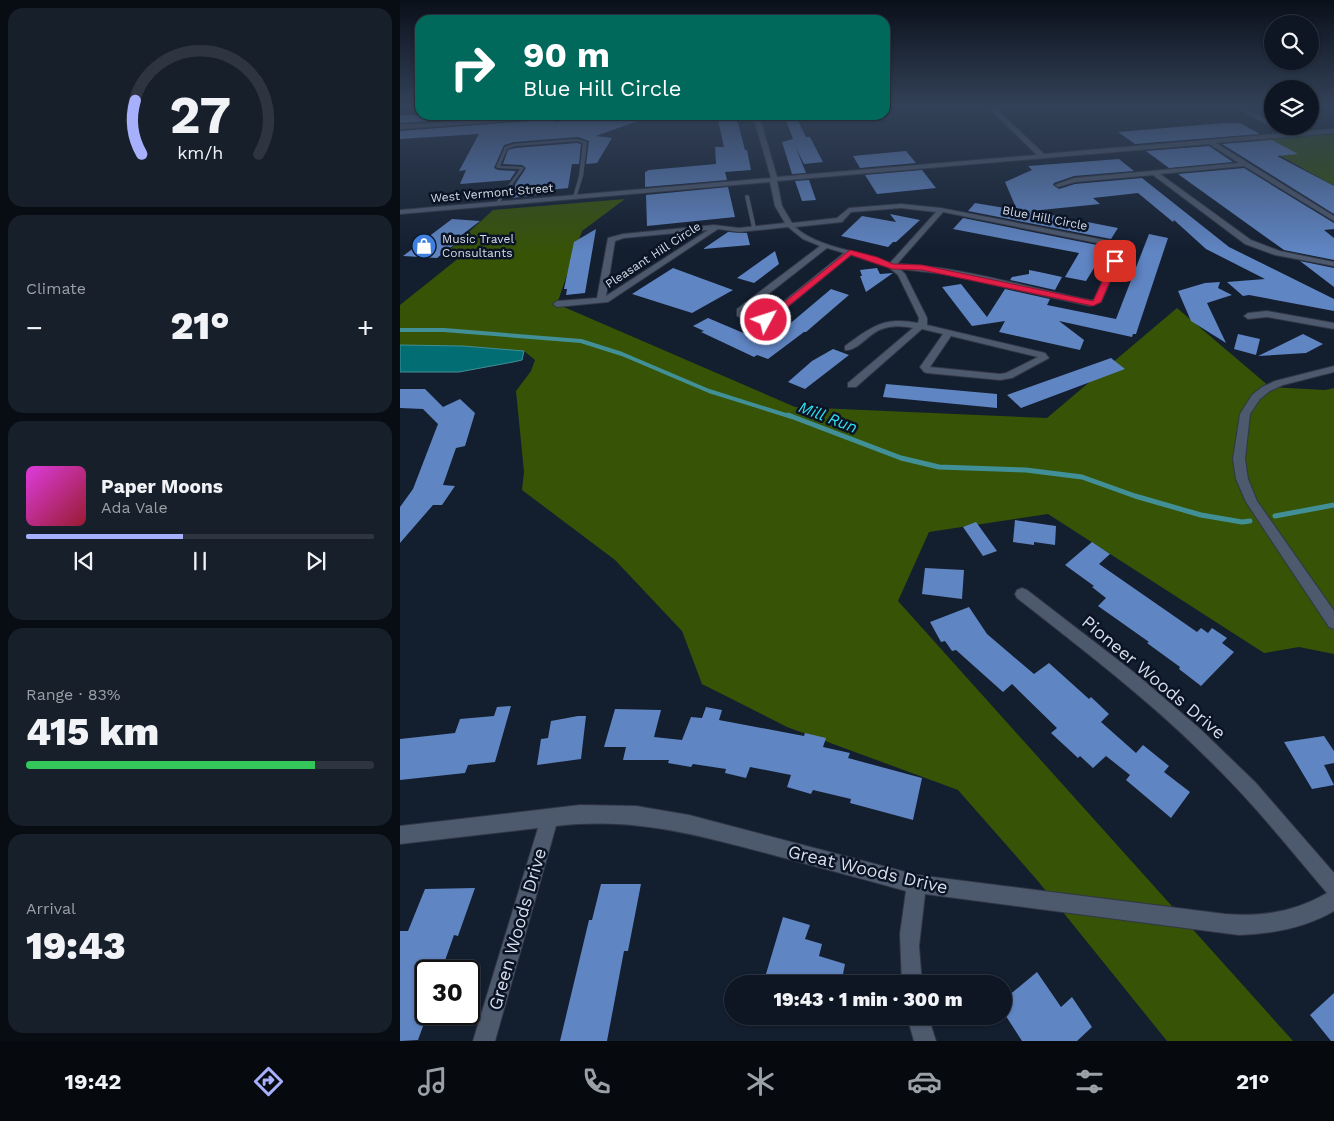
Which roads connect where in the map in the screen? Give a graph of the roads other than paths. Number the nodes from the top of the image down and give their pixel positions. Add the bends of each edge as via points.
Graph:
1 (503, 155) edge
2 (584, 155) edge
3 (768, 155) edge
4 (1060, 155) edge
5 (1231, 155) edge
6 (1043, 156) joint
7 (1246, 164) junction
8 (1155, 173) junction
9 (773, 179) junction
10 (1058, 185) dead end
11 (747, 196) dead end
12 (575, 197) junction
13 (497, 204) junction
14 (942, 210) junction
15 (400, 212) edge
16 (1334, 219) edge
17 (789, 224) junction
18 (717, 227) junction
19 (754, 228) junction
20 (826, 245) junction
21 (850, 252) junction
22 (1334, 264) edge
23 (892, 266) junction
24 (601, 300) junction
25 (557, 304) dead end
26 (1248, 316) dead end
27 (921, 326) junction
28 (1334, 326) edge
29 (949, 333) junction
30 (848, 348) dead end
31 (1334, 369) edge
32 (852, 385) dead end
33 (1022, 594) dead end
34 (1334, 623) edge
35 (550, 817) junction
36 (400, 835) edge
37 (917, 884) junction
38 (1334, 888) edge
39 (1334, 900) edge
40 (912, 975) edge
41 (920, 1025) edge
42 (484, 1041) edge
43 (924, 1041) edge

1 - 13 lane via 498,167 522,168
2 - 12 lane
3 - 9 street
4 - 6 street, West Vermont Street
5 - 7 street
6 - 9 street, West Vermont Street
7 - 8 street
7 - 16 street
8 - 10 street via 1074,180
8 - 22 street via 1248,242 1278,253
9 - 12 street, West Vermont Street
9 - 17 street via 780,210
11 - 19 lane
12 - 13 street, West Vermont Street
13 - 15 street, West Vermont Street
14 - 17 street, Pleasant Hill Circle via 900,206 849,210 839,220
14 - 23 street
14 - 23 street, Blue Hill Circle via 1121,247 1097,302 1093,304 922,268
17 - 19 street, Pleasant Hill Circle
17 - 20 street, Blue Hill Circle via 802,235
18 - 19 street, Pleasant Hill Circle
18 - 24 street, Pleasant Hill Circle
18 - 24 street, Pleasant Hill Circle via 614,238 609,243
20 - 21 street, Blue Hill Circle
20 - 21 street via 740,314 766,320
21 - 23 street, Blue Hill Circle
23 - 27 street via 902,275 923,318
24 - 25 street, Pleasant Hill Circle
26 - 28 street via 1267,314
27 - 29 street
27 - 30 street via 878,326
27 - 32 street
29 - 29 street via 1042,356 1044,358 1000,377 927,370 925,368
31 - 34 street via 1279,383 1256,398 1245,414 1239,459 1242,479 1252,502
33 - 38 street, Pioneer Woods Drive via 1159,702 1194,734 1251,791
35 - 36 street, Great Woods Drive
35 - 37 street, Great Woods Drive via 607,814 663,819
35 - 42 street, Green Woods Drive
37 - 39 street, Great Woods Drive via 1241,926 1286,920
37 - 40 street via 910,932
41 - 43 street

